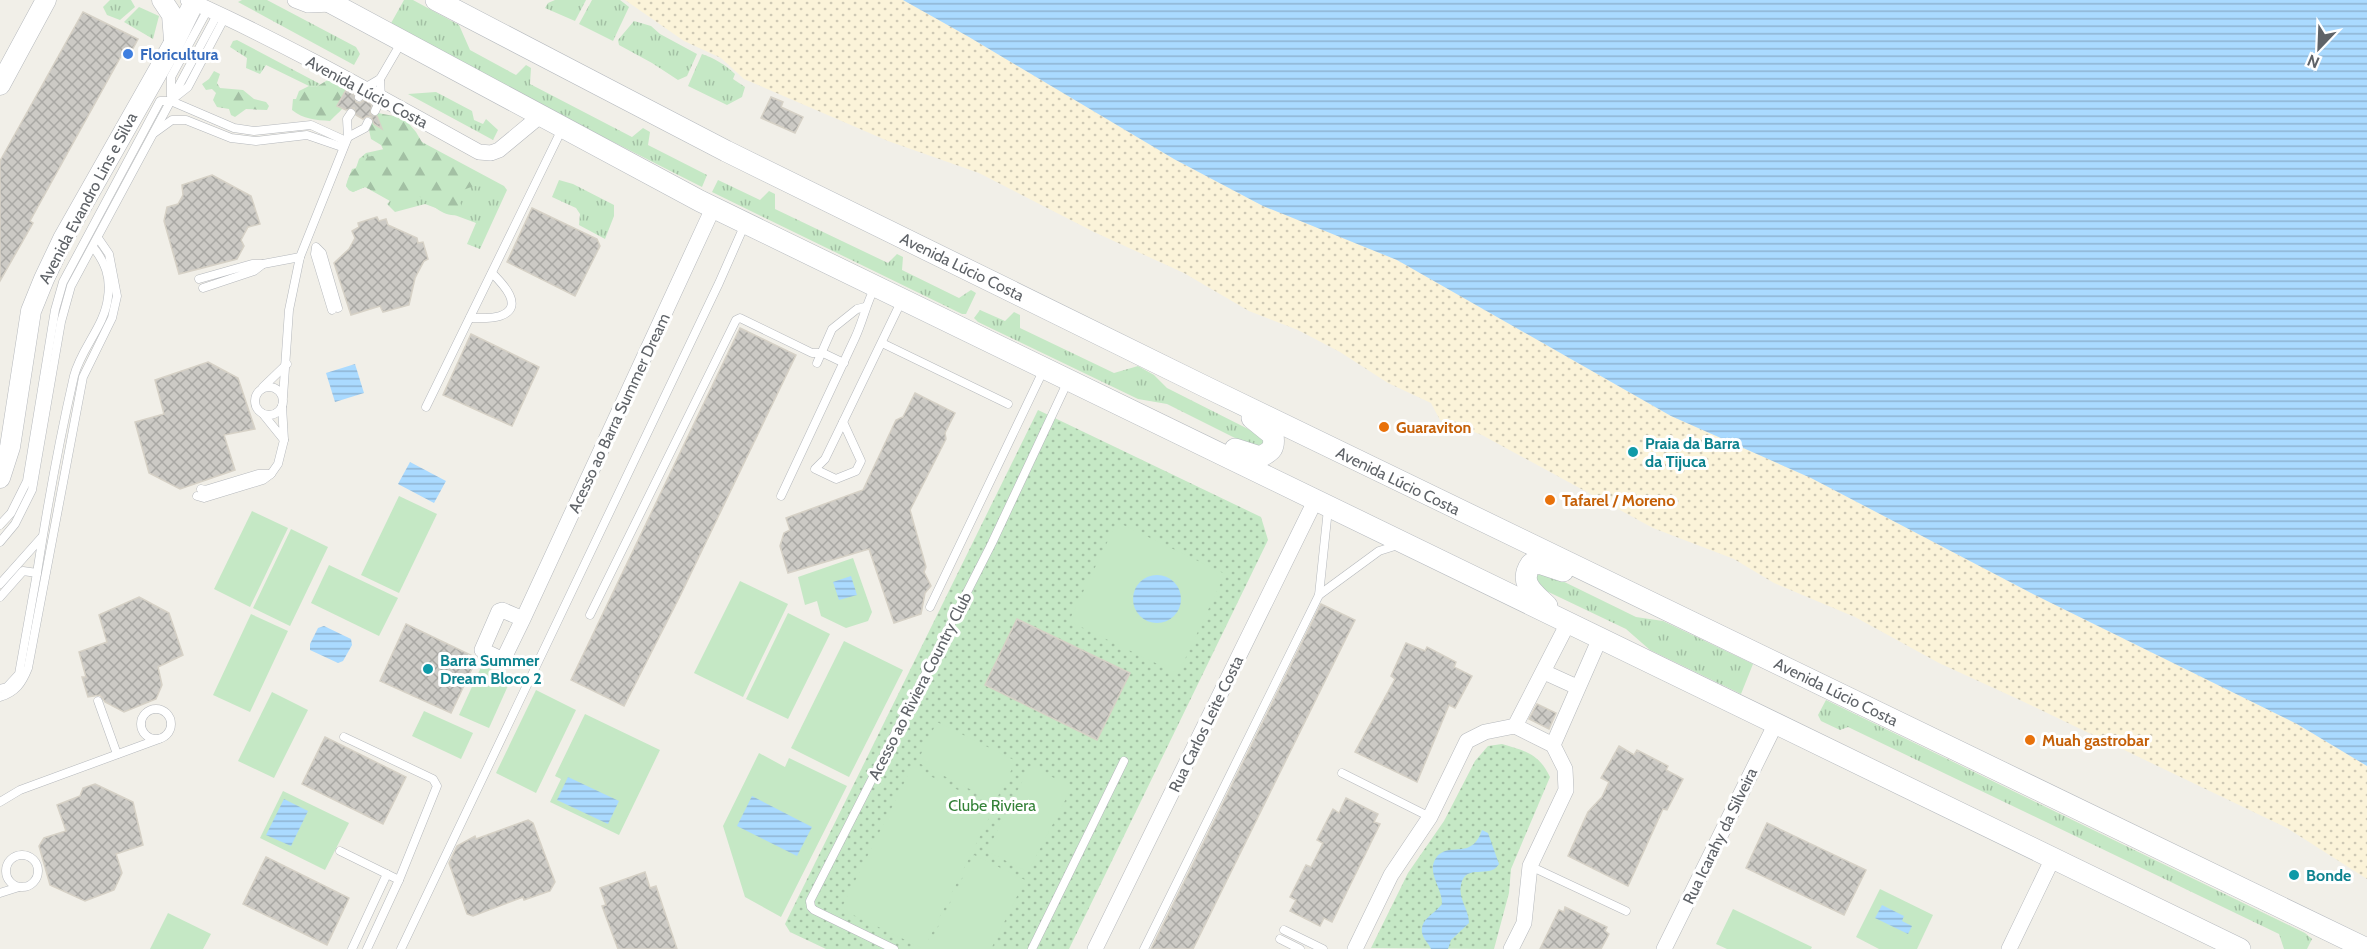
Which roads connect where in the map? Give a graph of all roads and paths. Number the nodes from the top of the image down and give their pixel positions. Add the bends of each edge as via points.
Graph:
1 (46, 0) edge
2 (162, 0) edge
3 (295, 0) edge
4 (436, 0) edge
5 (329, 2) edge
6 (208, 7) edge
7 (401, 41) junction
8 (174, 43) junction
9 (380, 79) junction
10 (0, 85) edge
11 (361, 93) junction
12 (171, 101) junction
13 (378, 104) junction
14 (351, 112) dead end
15 (540, 116) junction
16 (368, 122) dead end
17 (562, 128) junction
18 (153, 134) junction
19 (345, 142) junction
20 (714, 206) junction
21 (746, 222) junction
22 (311, 226) junction
23 (98, 238) junction
24 (93, 247) junction
25 (300, 257) junction
26 (263, 264) junction
27 (492, 273) junction
28 (199, 279) dead end
29 (876, 284) junction
30 (202, 288) dead end
31 (903, 298) junction
32 (865, 307) junction
33 (335, 309) dead end
34 (470, 318) junction
35 (882, 343) junction
36 (823, 353) junction
37 (817, 363) dead end
38 (844, 363) junction
39 (287, 364) junction
40 (1045, 367) junction
41 (1068, 379) junction
42 (263, 387) junction
43 (1206, 387) junction
44 (282, 396) junction
45 (1008, 404) dead end
46 (282, 406) junction
47 (426, 407) dead end
48 (263, 414) junction
49 (843, 422) junction
50 (1169, 427) junction
51 (284, 440) junction
52 (0, 478) edge
53 (199, 493) dead end
54 (781, 496) dead end
55 (1323, 502) junction
56 (0, 525) edge
57 (43, 536) junction
58 (0, 542) edge
59 (1409, 544) junction
60 (37, 573) junction
61 (0, 584) edge
62 (1319, 595) junction
63 (0, 597) edge
64 (1641, 598) junction
65 (930, 608) dead end
66 (590, 615) dead end
67 (523, 619) dead end
68 (1564, 621) junction
69 (1600, 638) junction
70 (1544, 672) junction
71 (1577, 687) junction
72 (0, 689) edge
73 (0, 697) edge
74 (98, 701) dead end
75 (1776, 723) junction
76 (142, 726) junction
77 (1515, 726) junction
78 (344, 737) dead end
79 (159, 739) junction
80 (1553, 745) junction
81 (134, 747) junction
82 (117, 754) junction
83 (1124, 761) dead end
84 (1342, 773) dead end
85 (0, 802) edge
86 (1430, 817) junction
87 (340, 851) dead end
88 (2053, 858) junction
89 (1530, 866) junction
90 (387, 874) junction
91 (8, 878) junction
92 (399, 880) junction
93 (20, 887) junction
94 (0, 891) edge
95 (1626, 910) dead end
96 (1284, 930) dead end
97 (1280, 939) dead end
98 (352, 949) edge
99 (367, 949) edge
100 (401, 949) edge
101 (894, 949) edge
102 (1032, 949) edge
103 (1095, 949) edge
104 (1143, 949) edge
105 (1300, 949) edge
106 (1323, 949) edge
107 (1355, 949) edge
108 (1511, 949) edge
109 (1664, 949) edge
110 (2009, 949) edge
111 (2240, 949) edge
112 (2367, 949) edge

1 - 10 street
2 - 8 street via 172,15
3 - 5 street via 308,5
4 - 43 main road, Avenida Lúcio Costa via 726,152
5 - 7 main road
6 - 8 street, Avenida Evandro Lins e Silva
6 - 11 street, Avenida Lúcio Costa
6 - 12 lane via 171,77
6 - 12 lane via 188,87
7 - 9 lane
7 - 15 main road
8 - 52 street, Avenida Evandro Lins e Silva via 63,239 31,311 10,447
9 - 11 lane
9 - 13 lane
11 - 13 street, Avenida Lúcio Costa
12 - 18 lane
12 - 19 lane via 234,128 254,131 311,125
12 - 56 lane via 160,101 63,282 27,481 11,513
13 - 15 street, Avenida Lúcio Costa via 485,153 499,150
14 - 19 lane
15 - 17 main road
16 - 19 lane
17 - 20 main road
17 - 27 lane
18 - 19 lane via 172,120 186,120 231,138 255,141 307,135
18 - 23 lane
19 - 22 lane
20 - 21 main road
20 - 67 street, Acesso ao Barra Summer Dream
21 - 29 main road
21 - 100 lane
22 - 25 lane
22 - 33 lane via 316,247 322,252
23 - 24 lane
23 - 73 lane via 109,254 117,296 112,318 83,377 28,668 23,682
24 - 57 lane via 103,260 109,296 104,316 75,373
24 - 58 lane via 71,286 61,322 32,490 15,524
25 - 26 lane
25 - 39 lane via 289,310
26 - 28 lane
26 - 30 lane via 254,271
27 - 34 lane
27 - 34 lane via 509,290 511,303 500,316
29 - 31 main road
29 - 32 lane
31 - 35 lane
31 - 40 main road
32 - 36 lane via 832,329
32 - 38 lane
34 - 47 lane
35 - 45 lane
35 - 49 lane
36 - 37 lane
36 - 38 lane
36 - 66 lane via 812,353 741,318 736,320
38 - 54 lane
39 - 42 lane
39 - 44 lane
40 - 41 main road
40 - 65 lane
41 - 50 main road
41 - 101 lane, Acesso ao Riviera Country Club via 987,553 810,901 814,910
42 - 44 lane via 273,387
42 - 48 lane via 255,398 256,408
43 - 50 main road via 1273,435 1271,452 1260,457
43 - 64 main road, Avenida Lúcio Costa
44 - 46 lane
46 - 48 lane via 273,414
46 - 51 lane
48 - 51 lane
49 - 49 lane via 825,459 815,469 836,479 856,471 861,461
50 - 55 main road
51 - 53 lane via 278,464 263,480 204,498
55 - 59 main road
55 - 62 lane
55 - 103 street, Rua Carlos Leite Costa
57 - 60 lane
57 - 61 lane
59 - 62 lane via 1379,551
59 - 68 main road
60 - 63 lane via 23,571
60 - 72 lane via 19,674
62 - 104 lane
64 - 68 main road via 1539,563 1531,564 1525,581 1529,588
64 - 112 main road, Avenida Lúcio Costa
68 - 69 main road
68 - 70 street
69 - 71 street
69 - 75 main road
70 - 71 street
70 - 77 street
71 - 80 street
74 - 82 lane
75 - 88 main road
75 - 109 street, Rua Icarahy da Silveira
76 - 79 lane via 149,737
76 - 79 lane via 151,710 165,712 171,720 170,730
76 - 81 lane
77 - 80 street
77 - 86 street via 1485,732 1467,741
78 - 92 lane via 433,779 437,786
79 - 81 lane
80 - 89 street via 1565,769 1566,790
81 - 82 lane
82 - 85 lane via 20,790
83 - 102 lane
84 - 86 lane
86 - 107 street via 1390,875
87 - 90 lane
88 - 110 street
88 - 111 main road
89 - 95 lane
89 - 108 street via 1524,923
90 - 92 lane
90 - 98 lane
91 - 93 lane
91 - 93 lane via 6,868 11,860 20,855 30,858 37,866 37,877 30,885
91 - 94 lane
92 - 99 lane
93 - 94 lane
96 - 106 lane
97 - 105 lane

